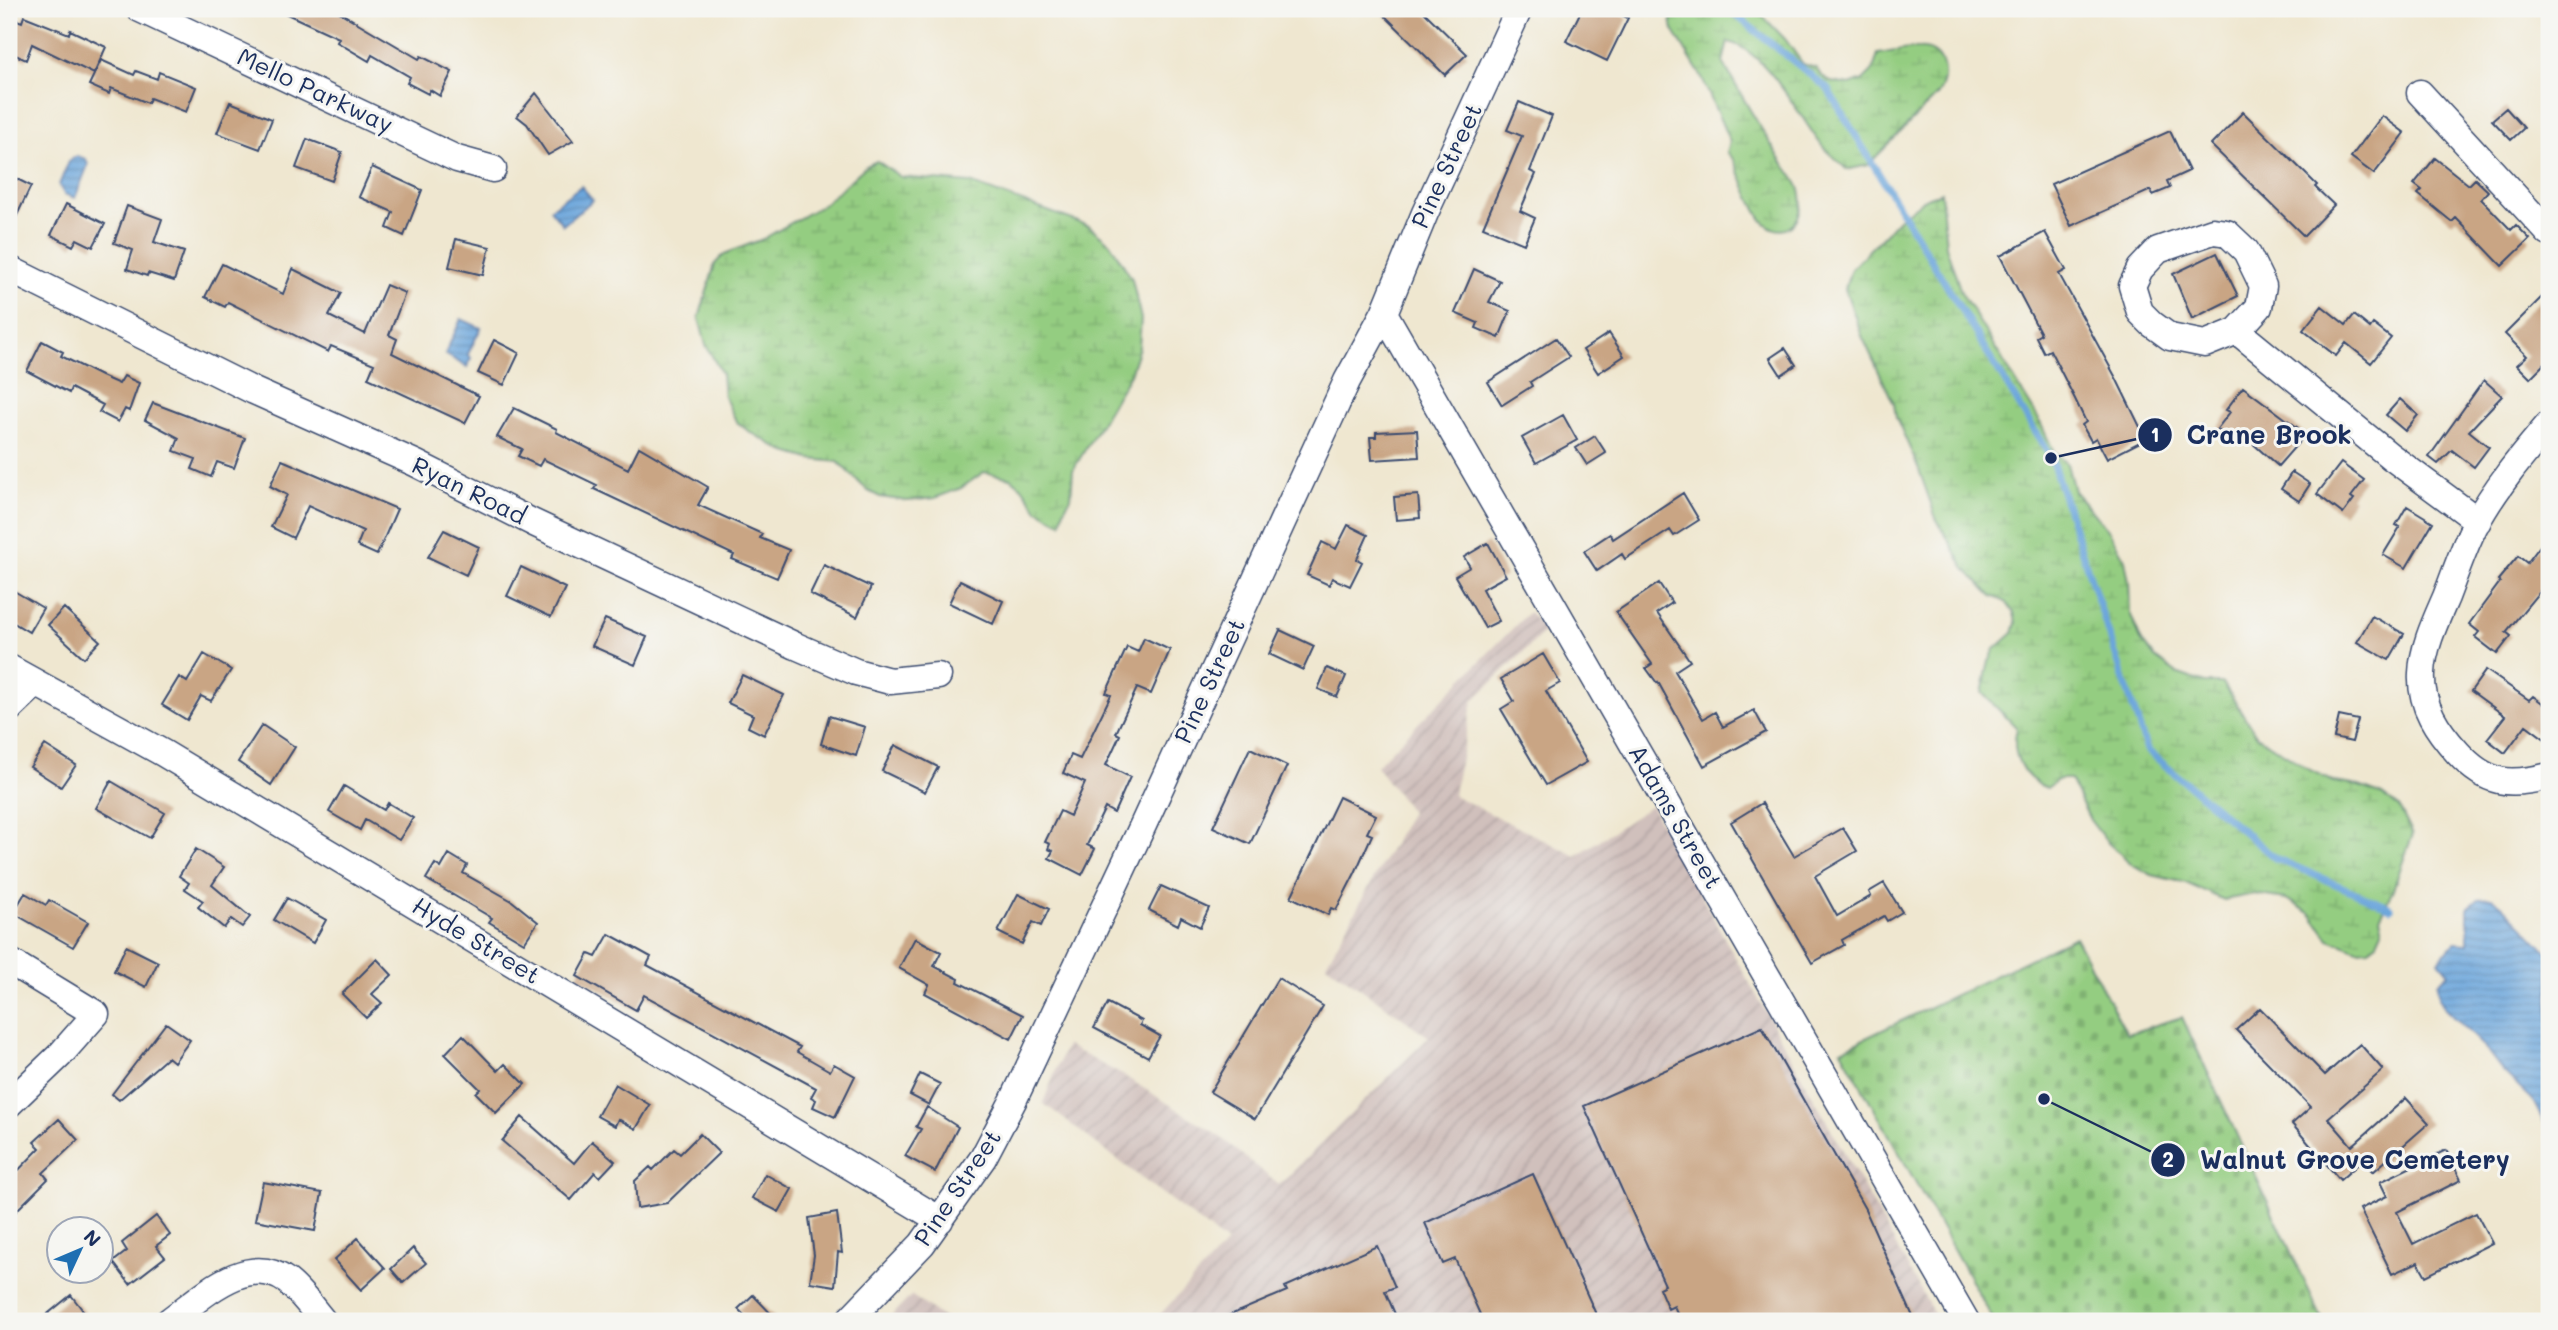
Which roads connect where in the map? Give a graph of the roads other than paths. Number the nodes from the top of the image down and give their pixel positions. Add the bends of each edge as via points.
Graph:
1 (139, 9) edge
2 (1519, 9) edge
3 (2420, 93) dead end
4 (493, 169) dead end
5 (2549, 233) edge
6 (9, 270) edge
7 (1384, 313) junction
8 (2237, 331) junction
9 (2549, 424) edge
10 (2478, 521) junction
11 (9, 668) edge
12 (938, 676) dead end
13 (36, 683) junction
14 (9, 709) edge
15 (2549, 776) edge
16 (9, 961) edge
17 (9, 1104) edge
18 (940, 1220) junction
19 (169, 1321) edge
20 (323, 1321) edge
21 (848, 1321) edge
22 (1966, 1321) edge

1 - 4 street, Mello Parkway via 457,159
2 - 7 street, Pine Street via 1425,212
3 - 5 street
6 - 12 street, Ryan Road via 254,391 796,646 890,681
7 - 18 street, Pine Street via 1341,394 1013,1101 983,1158
7 - 22 street, Adams Street
8 - 8 street via 2259,307 2263,286 2246,251 2227,233 2213,232 2158,250 2140,269 2132,286 2140,312 2170,337 2205,344
8 - 10 street
9 - 10 street via 2499,485
10 - 15 street via 2432,630 2422,673 2426,708 2439,732 2465,761 2497,782 2523,783
11 - 13 street, Hyde Street
13 - 14 street
13 - 18 street, Hyde Street via 163,754
16 - 17 street via 96,1014
18 - 21 street, Pine Street
19 - 20 street via 238,1274 254,1270 284,1279

